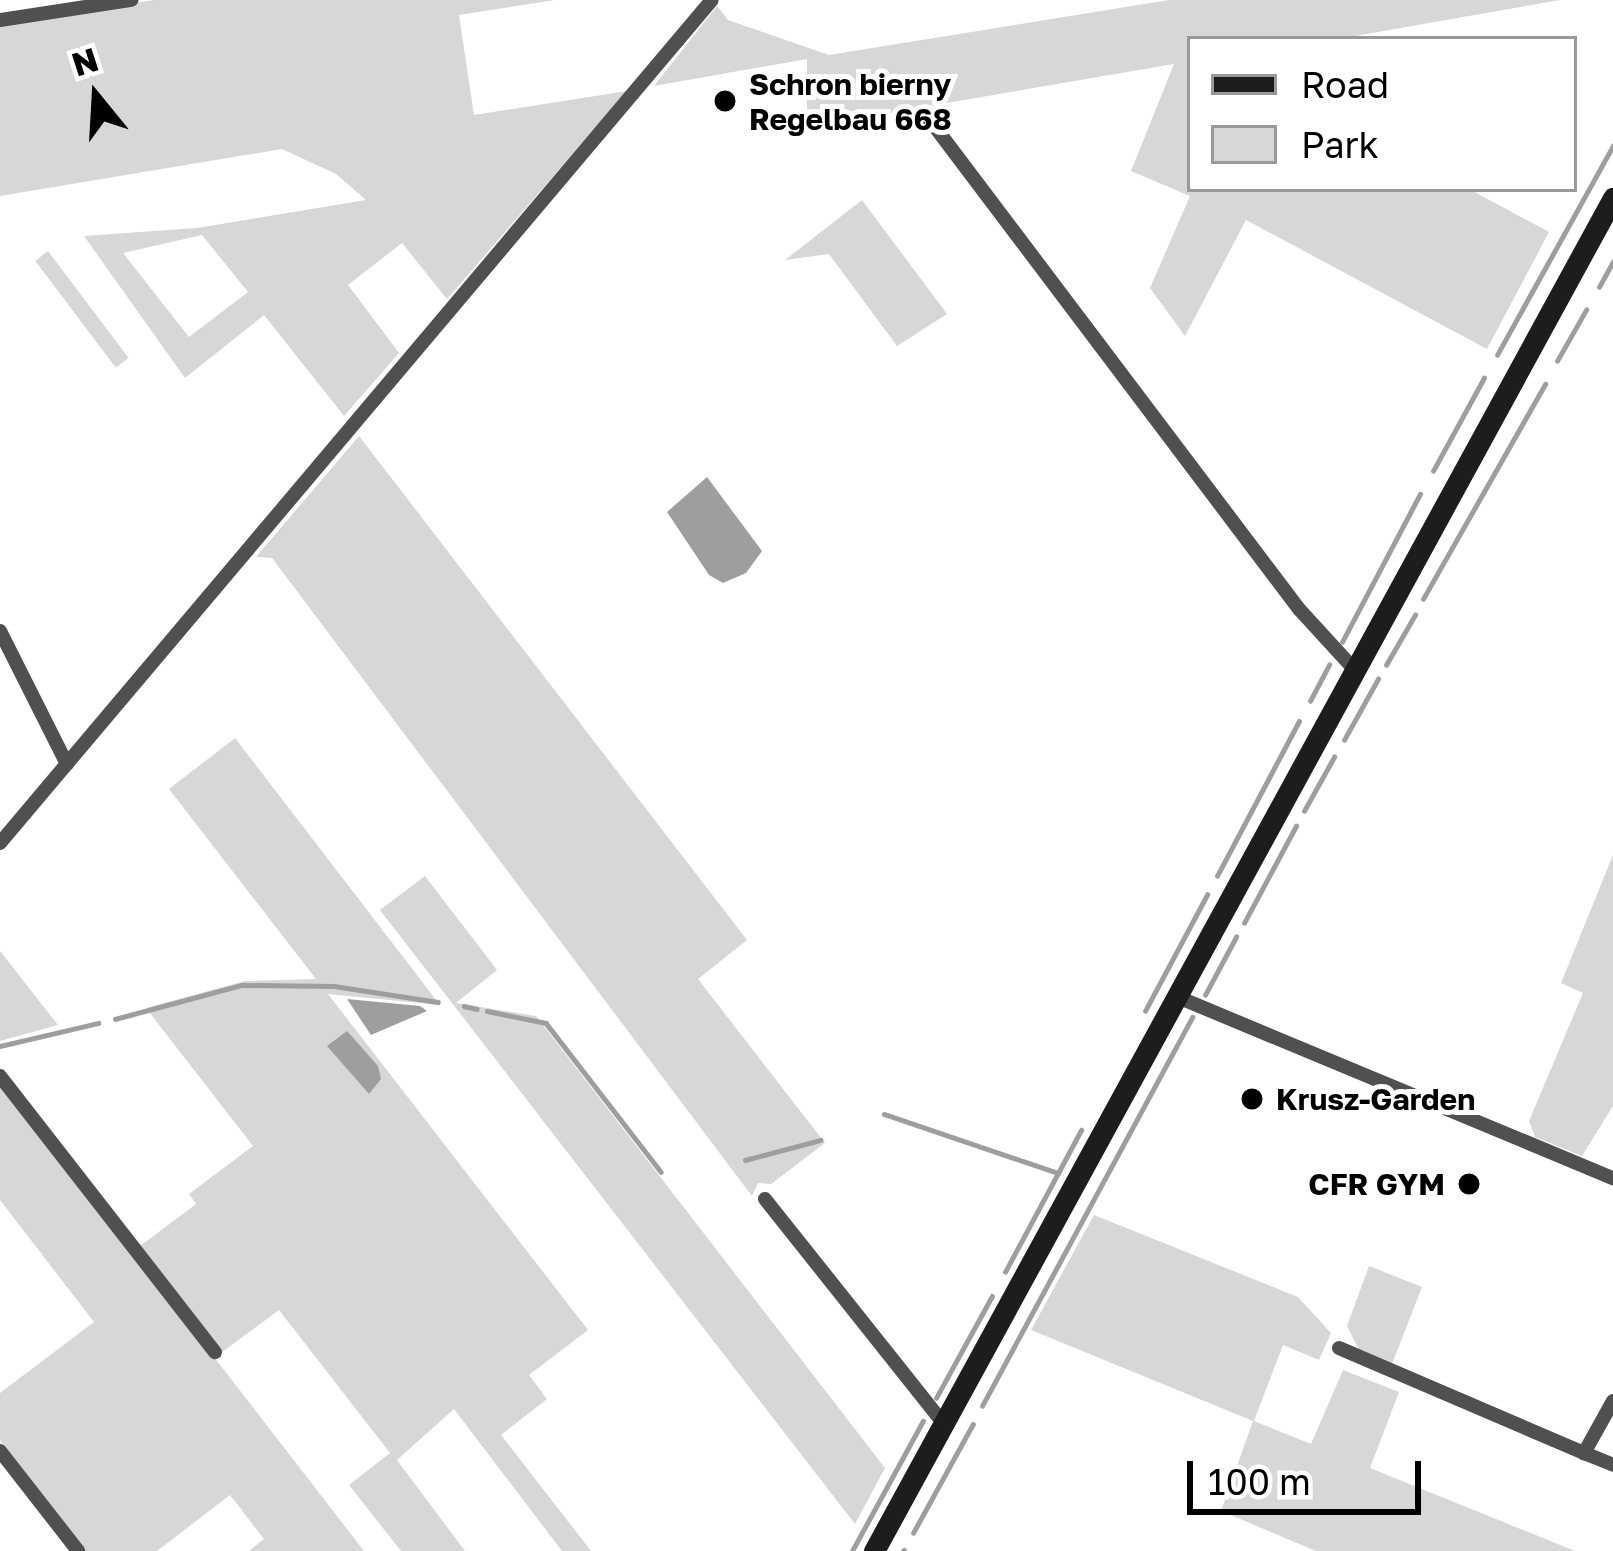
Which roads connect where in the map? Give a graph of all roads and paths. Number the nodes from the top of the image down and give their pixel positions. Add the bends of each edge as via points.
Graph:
1 (131, 0) edge
2 (712, 0) edge
3 (0, 20) edge
4 (923, 111) dead end
5 (1613, 198) edge
6 (0, 631) edge
7 (1354, 669) junction
8 (67, 764) junction
9 (0, 843) edge
10 (1180, 998) junction
11 (0, 1076) edge
12 (1613, 1178) edge
13 (765, 1199) dead end
14 (1339, 1348) dead end
15 (215, 1352) dead end
16 (1613, 1400) edge
17 (944, 1424) junction
18 (0, 1451) edge
19 (1584, 1454) junction
20 (1613, 1465) edge
21 (78, 1551) edge
22 (874, 1551) edge

1 - 3 street
2 - 8 street
4 - 7 street via 1299,609
5 - 7 street
6 - 8 street
7 - 10 street
8 - 9 street
10 - 12 street
10 - 17 street
11 - 15 street
13 - 17 street
14 - 19 street
16 - 19 street
17 - 22 street
18 - 21 street
19 - 20 street

